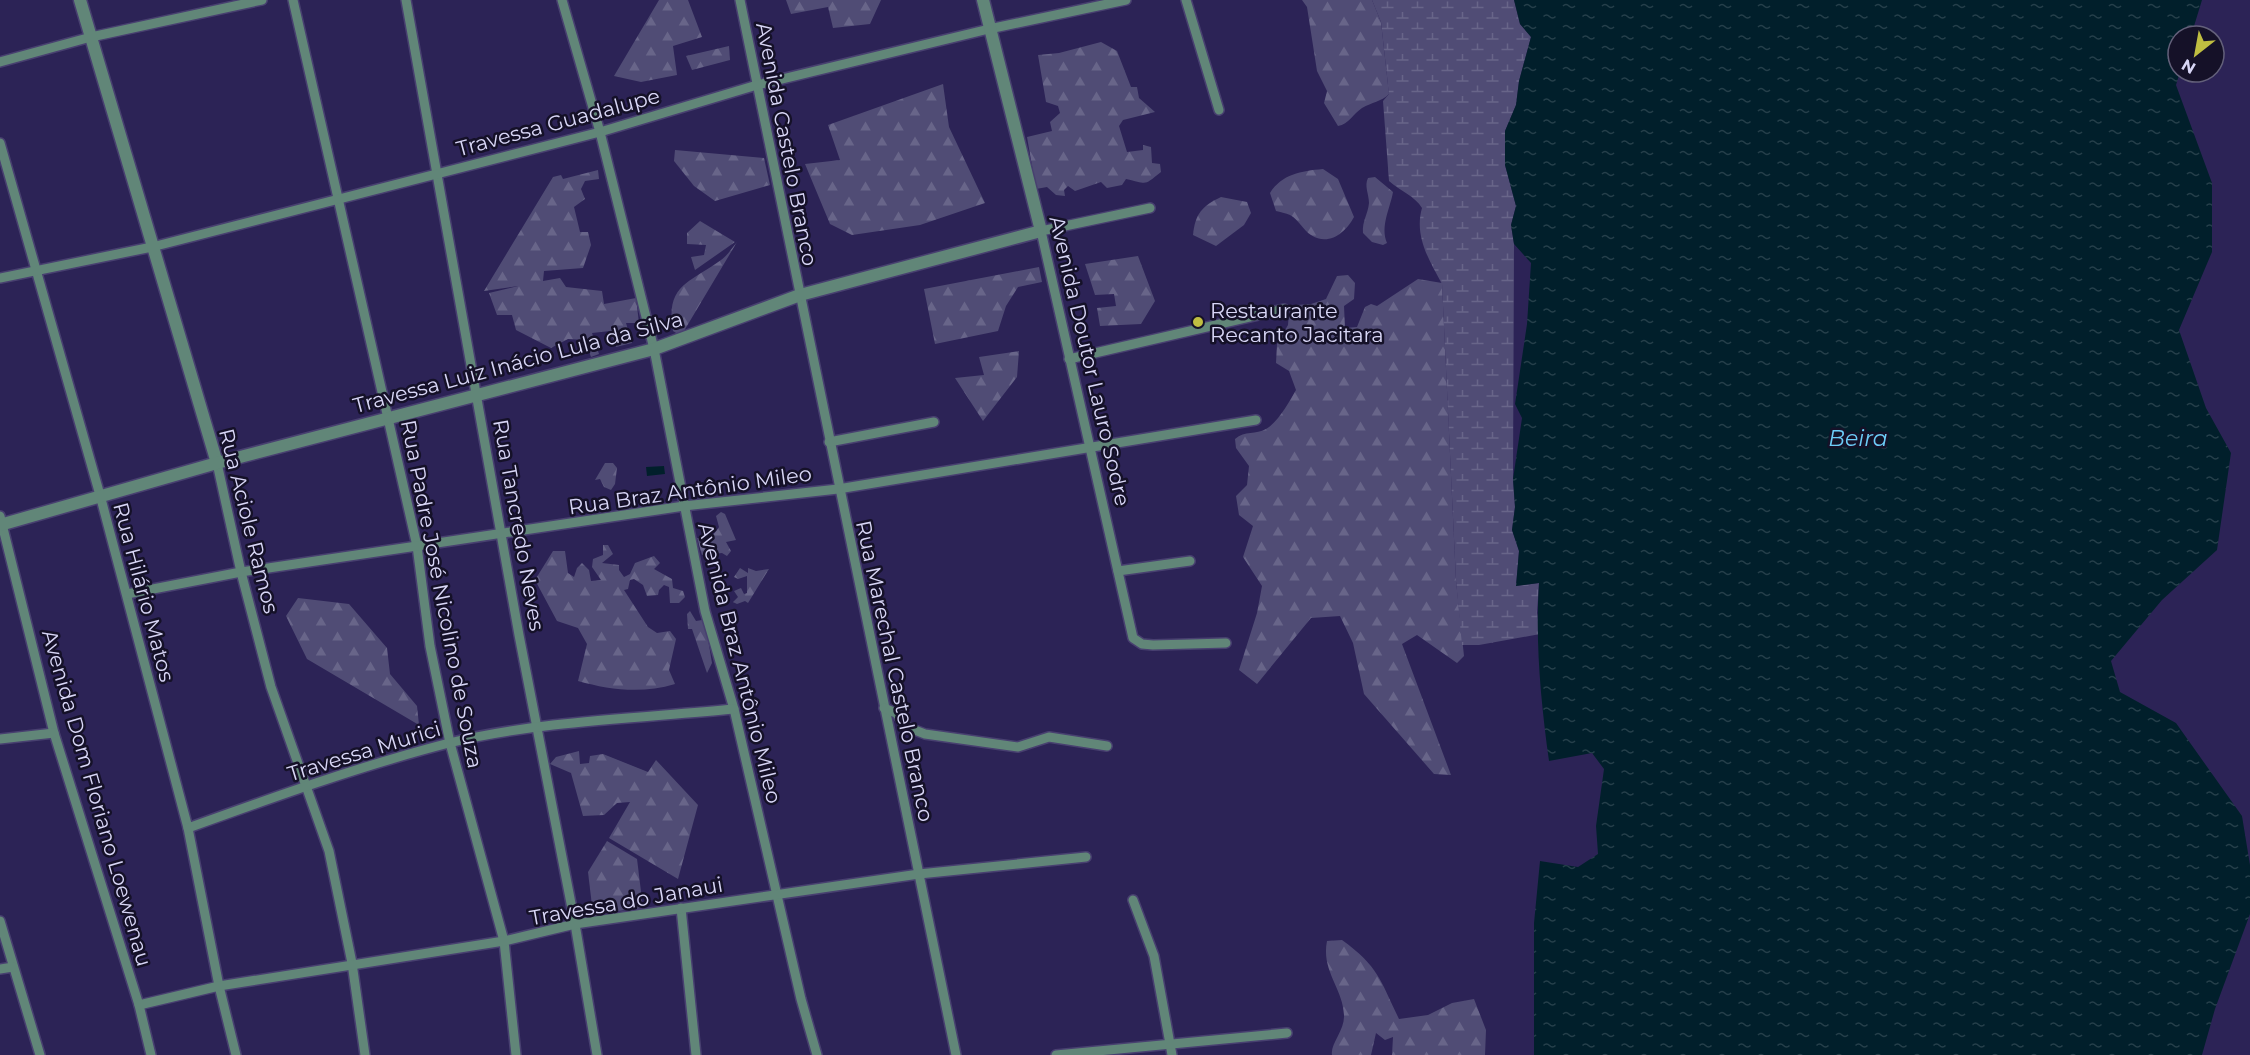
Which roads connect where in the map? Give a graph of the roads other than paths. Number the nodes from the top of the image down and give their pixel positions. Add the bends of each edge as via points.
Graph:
1 (80, 0) edge
2 (262, 0) edge
3 (292, 0) edge
4 (406, 0) edge
5 (562, 0) edge
6 (740, 0) edge
7 (983, 0) edge
8 (1126, 0) edge
9 (1186, 0) edge
10 (989, 29) junction
11 (91, 37) junction
12 (0, 62) edge
13 (758, 85) junction
14 (1219, 110) dead end
15 (600, 132) junction
16 (0, 142) edge
17 (438, 172) junction
18 (338, 198) junction
19 (1150, 208) dead end
20 (1041, 231) junction
21 (152, 247) junction
22 (36, 269) junction
23 (0, 278) edge
24 (800, 295) junction
25 (1284, 309) dead end
26 (654, 349) junction
27 (1069, 359) junction
28 (478, 395) junction
29 (389, 418) junction
30 (1256, 420) dead end
31 (934, 422) dead end
32 (829, 442) junction
33 (1089, 446) junction
34 (217, 464) junction
35 (838, 489) junction
36 (100, 495) junction
37 (684, 506) junction
38 (1, 522) edge
39 (502, 534) junction
40 (417, 546) junction
41 (1190, 561) dead end
42 (1118, 571) junction
43 (241, 572) junction
44 (127, 594) junction
45 (1226, 643) dead end
46 (884, 708) junction
47 (734, 709) junction
48 (538, 729) junction
49 (54, 733) junction
50 (0, 739) edge
51 (450, 743) junction
52 (1107, 746) dead end
53 (306, 786) junction
54 (188, 828) junction
55 (1086, 857) dead end
56 (919, 874) junction
57 (778, 895) junction
58 (1133, 900) dead end
59 (681, 909) junction
60 (0, 921) edge
61 (575, 924) junction
62 (504, 941) junction
63 (352, 963) junction
64 (13, 967) junction
65 (0, 969) edge
66 (219, 986) junction
67 (139, 1005) junction
68 (1287, 1033) dead end
69 (1170, 1043) junction
70 (40, 1055) edge
71 (151, 1055) edge
72 (236, 1055) edge
73 (365, 1055) edge
74 (516, 1055) edge
75 (597, 1055) edge
76 (696, 1055) edge
77 (817, 1055) edge
78 (956, 1055) edge
79 (1056, 1055) edge
80 (1172, 1055) edge

1 - 11 street, Rua Aciole Ramos
2 - 11 street
3 - 18 street, Rua Padre José Nicolino de Souza
4 - 17 street, Rua Tancredo Neves
5 - 15 street, Avenida Braz Antônio Mileo
6 - 13 street, Avenida Castelo Branco
7 - 10 street, Avenida Doutor Lauro Sodre
8 - 10 street, Travessa Guadalupe
9 - 14 street
10 - 13 street, Travessa Guadalupe
10 - 20 street, Avenida Doutor Lauro Sodre
11 - 12 street
11 - 21 street, Rua Aciole Ramos
13 - 15 street, Travessa Guadalupe
13 - 24 street, Avenida Castelo Branco
15 - 17 street, Travessa Guadalupe
15 - 26 street, Avenida Braz Antônio Mileo
16 - 22 street, Rua Hilário Matos
17 - 18 street, Travessa Guadalupe
17 - 28 street, Rua Tancredo Neves
18 - 21 street, Travessa Guadalupe
18 - 29 street, Rua Padre José Nicolino de Souza
19 - 20 street, Travessa Luiz Inácio Lula da Silva
20 - 24 street, Travessa Luiz Inácio Lula da Silva
20 - 27 street, Avenida Doutor Lauro Sodre
21 - 22 street, Travessa Guadalupe
21 - 34 street, Rua Aciole Ramos
22 - 23 street, Travessa Guadalupe
22 - 36 street, Rua Hilário Matos
24 - 26 street, Travessa Luiz Inácio Lula da Silva
24 - 32 street, Rua Marechal Castelo Branco
25 - 27 street
26 - 28 street, Travessa Luiz Inácio Lula da Silva
26 - 37 street, Avenida Braz Antônio Mileo
27 - 33 street, Avenida Doutor Lauro Sodre
28 - 29 street, Travessa Luiz Inácio Lula da Silva
28 - 39 street, Rua Tancredo Neves
29 - 34 street, Travessa Luiz Inácio Lula da Silva
29 - 40 street, Rua Padre José Nicolino de Souza
30 - 33 street, Rua Braz Antônio Mileo
31 - 32 street
32 - 35 street, Rua Marechal Castelo Branco
33 - 35 street, Rua Braz Antônio Mileo
33 - 42 street, Avenida Doutor Lauro Sodre
34 - 36 street, Travessa Luiz Inácio Lula da Silva
34 - 43 street, Rua Aciole Ramos
35 - 37 street, Rua Braz Antônio Mileo
35 - 46 street, Rua Marechal Castelo Branco
36 - 38 street, Travessa Luiz Inácio Lula da Silva
36 - 44 street, Rua Hilário Matos
37 - 39 street, Rua Braz Antônio Mileo
37 - 47 street, Avenida Braz Antônio Mileo via 710,633
38 - 49 street, Avenida Dom Floriano Loewenau
39 - 40 street, Rua Braz Antônio Mileo
39 - 48 street, Rua Tancredo Neves
40 - 43 street, Rua Braz Antônio Mileo
40 - 51 street, Rua Padre José Nicolino de Souza via 430,646
41 - 42 street
42 - 45 street, Avenida Doutor Lauro Sodre via 1137,642
43 - 44 street, Rua Braz Antônio Mileo
43 - 53 street, Rua Aciole Ramos via 271,687
44 - 54 street, Rua Hilário Matos
46 - 52 street via 896,713 907,727 924,734 1018,747 1049,737
46 - 56 street, Rua Marechal Castelo Branco
47 - 48 street, Travessa Murici
47 - 57 street, Avenida Braz Antônio Mileo
48 - 51 street, Travessa Murici
48 - 61 street, Rua Tancredo Neves
49 - 50 street
49 - 67 street, Avenida Dom Floriano Loewenau
51 - 53 street, Travessa Murici
51 - 62 street, Rua Padre José Nicolino de Souza
53 - 54 street, Travessa Murici
53 - 63 street, Rua Aciole Ramos via 329,851
54 - 66 street, Rua Hilário Matos
55 - 56 street, Travessa do Janaui
56 - 57 street, Travessa do Janaui
56 - 78 street, Rua Marechal Castelo Branco
57 - 59 street, Travessa do Janaui
57 - 77 street, Avenida Braz Antônio Mileo
58 - 69 street via 1154,956
59 - 61 street, Travessa do Janaui
59 - 76 street
60 - 64 street
61 - 62 street, Travessa do Janaui
61 - 75 street, Rua Tancredo Neves
62 - 63 street, Travessa do Janaui
62 - 74 street, Rua Padre José Nicolino de Souza
63 - 66 street, Travessa do Janaui
63 - 73 street, Rua Aciole Ramos
64 - 65 street
64 - 70 street
66 - 67 street, Travessa do Janaui
66 - 72 street, Rua Hilário Matos
67 - 71 street, Avenida Dom Floriano Loewenau
68 - 69 street
69 - 79 street
69 - 80 street

